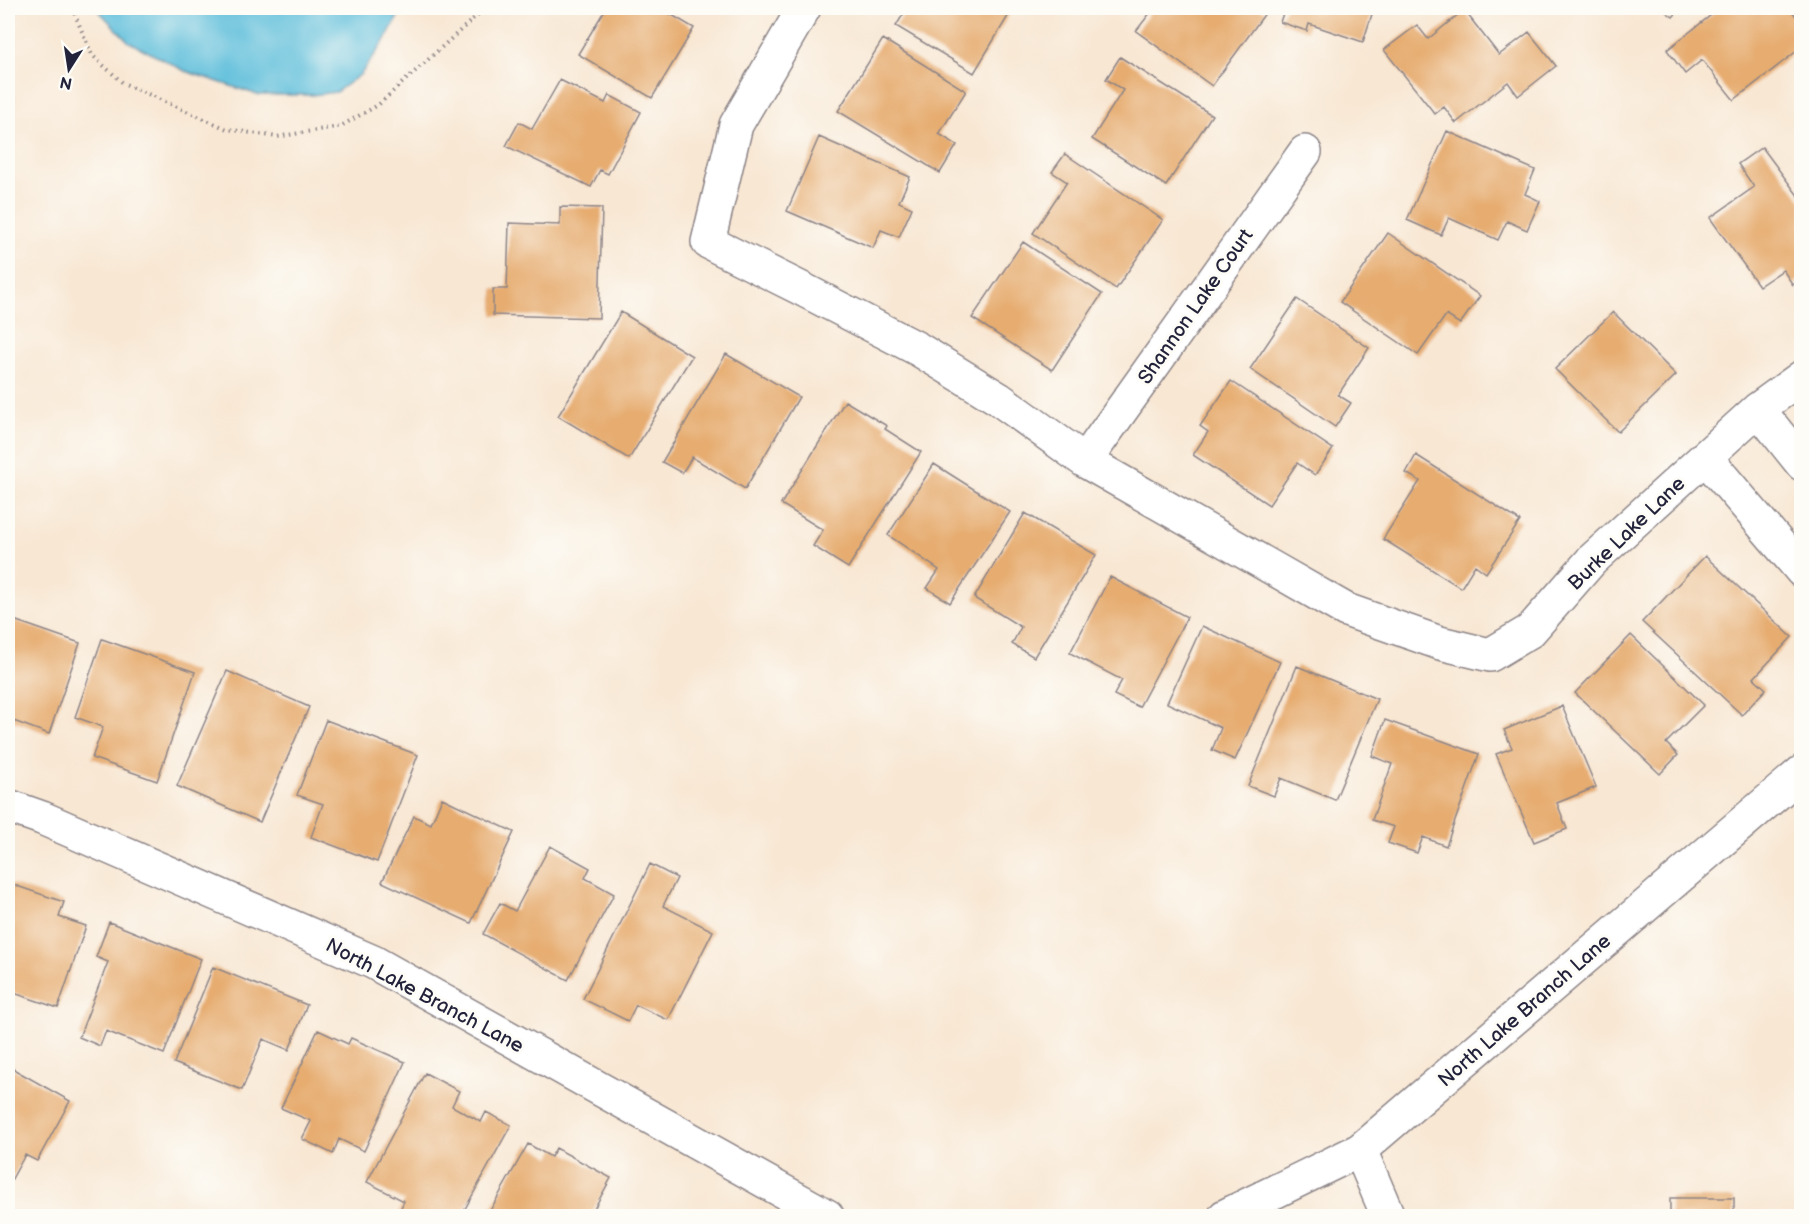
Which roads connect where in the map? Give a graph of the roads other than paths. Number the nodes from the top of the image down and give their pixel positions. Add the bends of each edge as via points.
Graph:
1 (804, 8) edge
2 (1305, 152) dead end
3 (1802, 377) edge
4 (1758, 409) junction
5 (1706, 458) junction
6 (1085, 461) junction
7 (1802, 464) edge
8 (1802, 571) edge
9 (1802, 772) edge
10 (8, 806) edge
11 (1360, 1150) junction
12 (827, 1216) edge
13 (1225, 1216) edge
14 (1388, 1216) edge

1 - 6 street, Burke Lake Lane via 736,125 708,242 918,349 999,399
2 - 6 street, Shannon Lake Court
3 - 4 street, Burke Lake Lane
4 - 5 street, Burke Lake Lane
4 - 7 street
5 - 6 street, Burke Lake Lane via 1592,560 1530,631 1490,655 1440,643 1346,610
5 - 8 street
9 - 11 street, North Lake Branch Lane
10 - 12 street, North Lake Branch Lane via 373,962
11 - 13 street, North Lake Branch Lane
11 - 14 street

